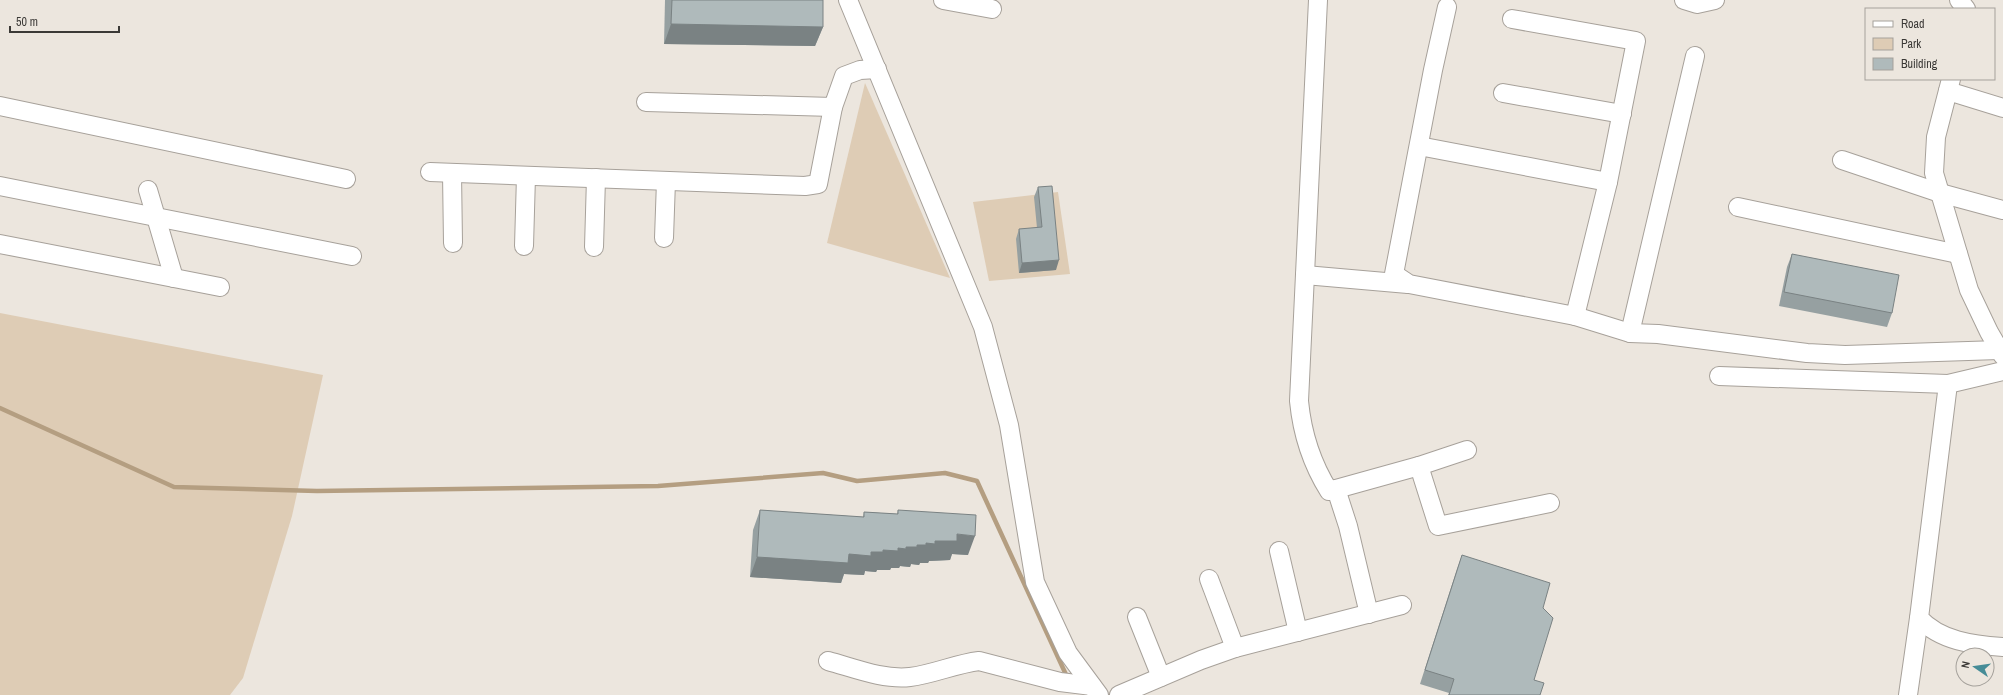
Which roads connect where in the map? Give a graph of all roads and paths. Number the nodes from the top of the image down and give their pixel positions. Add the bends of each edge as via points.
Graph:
1 (848, 0) edge
2 (943, 0) edge
3 (1318, 0) edge
4 (1684, 0) edge
5 (1715, 0) edge
6 (1447, 7) dead end
7 (992, 9) dead end
8 (1512, 19) dead end
9 (1695, 56) dead end
10 (877, 70) junction
11 (1950, 85) edge
12 (1504, 93) dead end
13 (646, 102) dead end
14 (0, 106) edge
15 (833, 107) junction
16 (2003, 108) edge
17 (1622, 114) junction
18 (1419, 146) junction
19 (1842, 160) dead end
20 (430, 172) dead end
21 (452, 173) junction
22 (526, 176) junction
23 (596, 178) junction
24 (346, 179) dead end
25 (666, 181) junction
26 (1608, 182) junction
27 (0, 186) edge
28 (148, 190) dead end
29 (1940, 193) junction
30 (1738, 207) dead end
31 (2003, 210) edge
32 (156, 217) junction
33 (664, 238) dead end
34 (453, 243) dead end
35 (0, 244) edge
36 (524, 246) dead end
37 (594, 247) dead end
38 (1958, 254) junction
39 (352, 256) dead end
40 (1305, 275) junction
41 (174, 278) junction
42 (1409, 284) junction
43 (220, 287) dead end
44 (1575, 316) junction
45 (1630, 332) junction
46 (2001, 353) edge
47 (2003, 371) edge
48 (1719, 376) dead end
49 (1948, 384) junction
50 (1467, 450) dead end
51 (1419, 466) junction
52 (1336, 489) junction
53 (1550, 503) dead end
54 (1279, 551) dead end
55 (1209, 579) dead end
56 (1402, 606) dead end
57 (1369, 614) junction
58 (1137, 616) dead end
59 (1919, 618) junction
60 (1298, 632) junction
61 (2003, 647) edge
62 (1235, 648) junction
63 (828, 661) dead end
64 (1162, 677) junction
65 (1059, 689) edge
66 (1095, 690) edge
67 (1119, 695) edge
68 (1908, 695) edge

1 - 10 street
2 - 7 street
3 - 40 street
4 - 5 street via 1697,4
6 - 18 street
8 - 17 street via 1636,41
9 - 45 street
10 - 15 street via 860,70 844,76
10 - 66 street via 983,327 1009,425 1035,582 1068,653
11 - 16 street
11 - 29 street via 1936,137 1934,173
12 - 17 street
13 - 15 street
14 - 24 street
15 - 25 street via 818,184 805,186
17 - 26 street
18 - 26 street
18 - 42 street via 1394,274
19 - 29 street
20 - 21 street
21 - 22 street
21 - 34 street
22 - 23 street
22 - 36 street
23 - 25 street
23 - 37 street
25 - 33 street
26 - 44 street
27 - 32 street
28 - 32 street
29 - 31 street
29 - 38 street
30 - 38 street
32 - 39 street
32 - 41 street
35 - 41 street
38 - 46 street via 1969,290 1988,332
40 - 42 street
40 - 52 street via 1300,401 1302,426 1320,477 1329,491
41 - 43 street
42 - 44 street
44 - 45 street
45 - 46 street via 1845,356
47 - 49 street
48 - 49 street
49 - 59 street
50 - 51 street
51 - 52 street
51 - 53 street via 1438,526
52 - 57 street via 1348,526
54 - 60 street
55 - 62 street
56 - 57 street
57 - 60 street
58 - 64 street
59 - 61 street via 1937,633 1980,646
59 - 68 street
60 - 62 street
62 - 64 street
63 - 65 street via 883,675 908,677 979,661 1010,668
64 - 67 street
65 - 66 street

